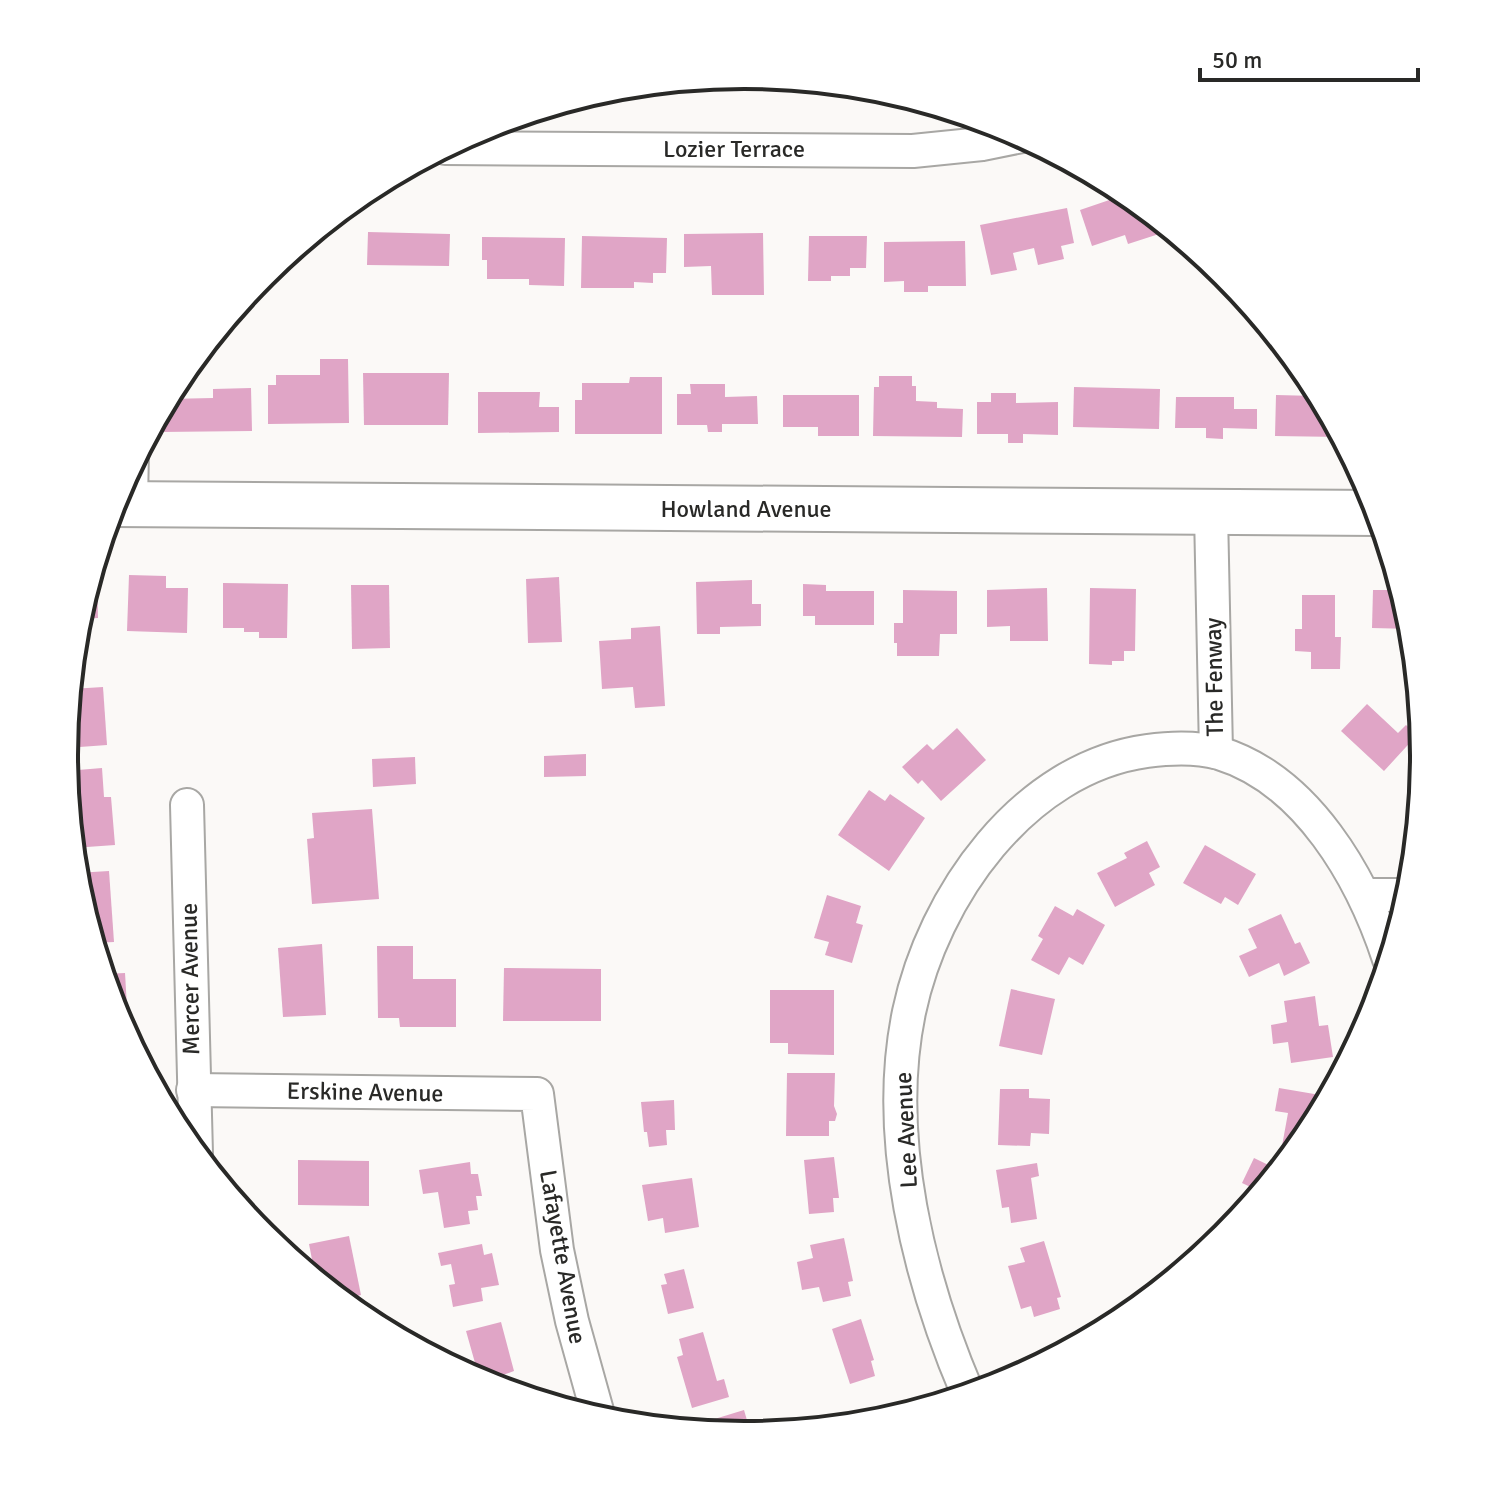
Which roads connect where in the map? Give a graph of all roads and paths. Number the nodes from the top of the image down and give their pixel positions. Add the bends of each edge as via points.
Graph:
1 (1000, 140) edge
2 (471, 148) edge
3 (127, 504) edge
4 (1211, 513) junction
5 (1364, 513) edge
6 (1216, 752) junction
7 (187, 805) dead end
8 (1365, 895) junction
9 (1395, 895) edge
10 (1383, 942) edge
11 (193, 1090) junction
12 (537, 1094) joint
13 (195, 1132) edge
14 (964, 1384) edge
15 (595, 1403) edge

1 - 2 street, Lozier Terrace via 913,151
3 - 4 street, Howland Avenue
4 - 5 street, Howland Avenue
4 - 6 street, The Fenway
6 - 8 street, The Fenway via 1273,782 1308,814
6 - 14 street, Lee Avenue via 1167,748 1127,754 1089,766 1054,786 1013,821 978,863 948,909 925,959 907,1025 900,1113 924,1274
7 - 11 street, Mercer Avenue
8 - 9 street
8 - 10 street, The Fenway
11 - 12 street, Erskine Avenue
11 - 13 street, Mercer Avenue
12 - 15 street, Lafayette Avenue via 557,1250

